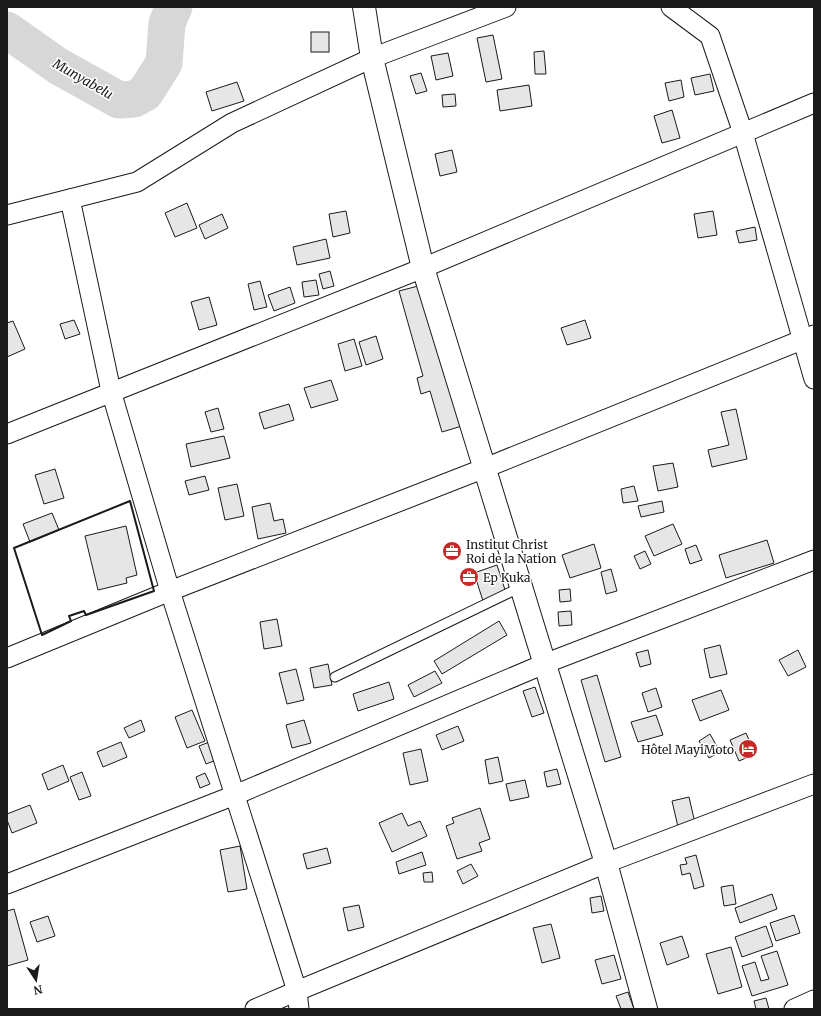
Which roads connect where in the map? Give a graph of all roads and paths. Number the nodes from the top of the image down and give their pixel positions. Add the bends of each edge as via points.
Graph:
1 (364, 7) edge
2 (506, 7) edge
3 (671, 7) edge
4 (372, 58) junction
5 (814, 103) edge
6 (743, 133) junction
7 (70, 199) junction
8 (7, 215) edge
9 (423, 268) junction
10 (808, 338) edge
11 (814, 379) edge
12 (112, 391) junction
13 (7, 434) edge
14 (485, 468) junction
15 (814, 560) edge
16 (521, 587) junction
17 (170, 591) junction
18 (7, 658) edge
19 (544, 664) junction
20 (335, 676) dead end
21 (814, 784) edge
22 (235, 795) junction
23 (606, 863) junction
24 (7, 884) edge
25 (297, 990) junction
26 (814, 1000) edge
27 (255, 1009) edge
28 (299, 1009) edge
29 (646, 1009) edge
30 (794, 1009) edge

1 - 4 street
2 - 4 street
3 - 6 street via 710,36
4 - 7 street via 232,123 137,182
4 - 9 street
5 - 6 street
6 - 9 street
6 - 10 street
7 - 8 street
7 - 12 street
9 - 12 street
9 - 14 street
10 - 11 street
10 - 14 street
12 - 13 street
12 - 17 street
14 - 16 street
14 - 17 street
15 - 19 street
16 - 19 street
16 - 20 lane
17 - 18 street
17 - 22 street
19 - 22 street
19 - 23 street
21 - 23 street
22 - 24 street
22 - 25 street
23 - 25 street
23 - 29 street
25 - 27 street
25 - 28 street
26 - 30 street

